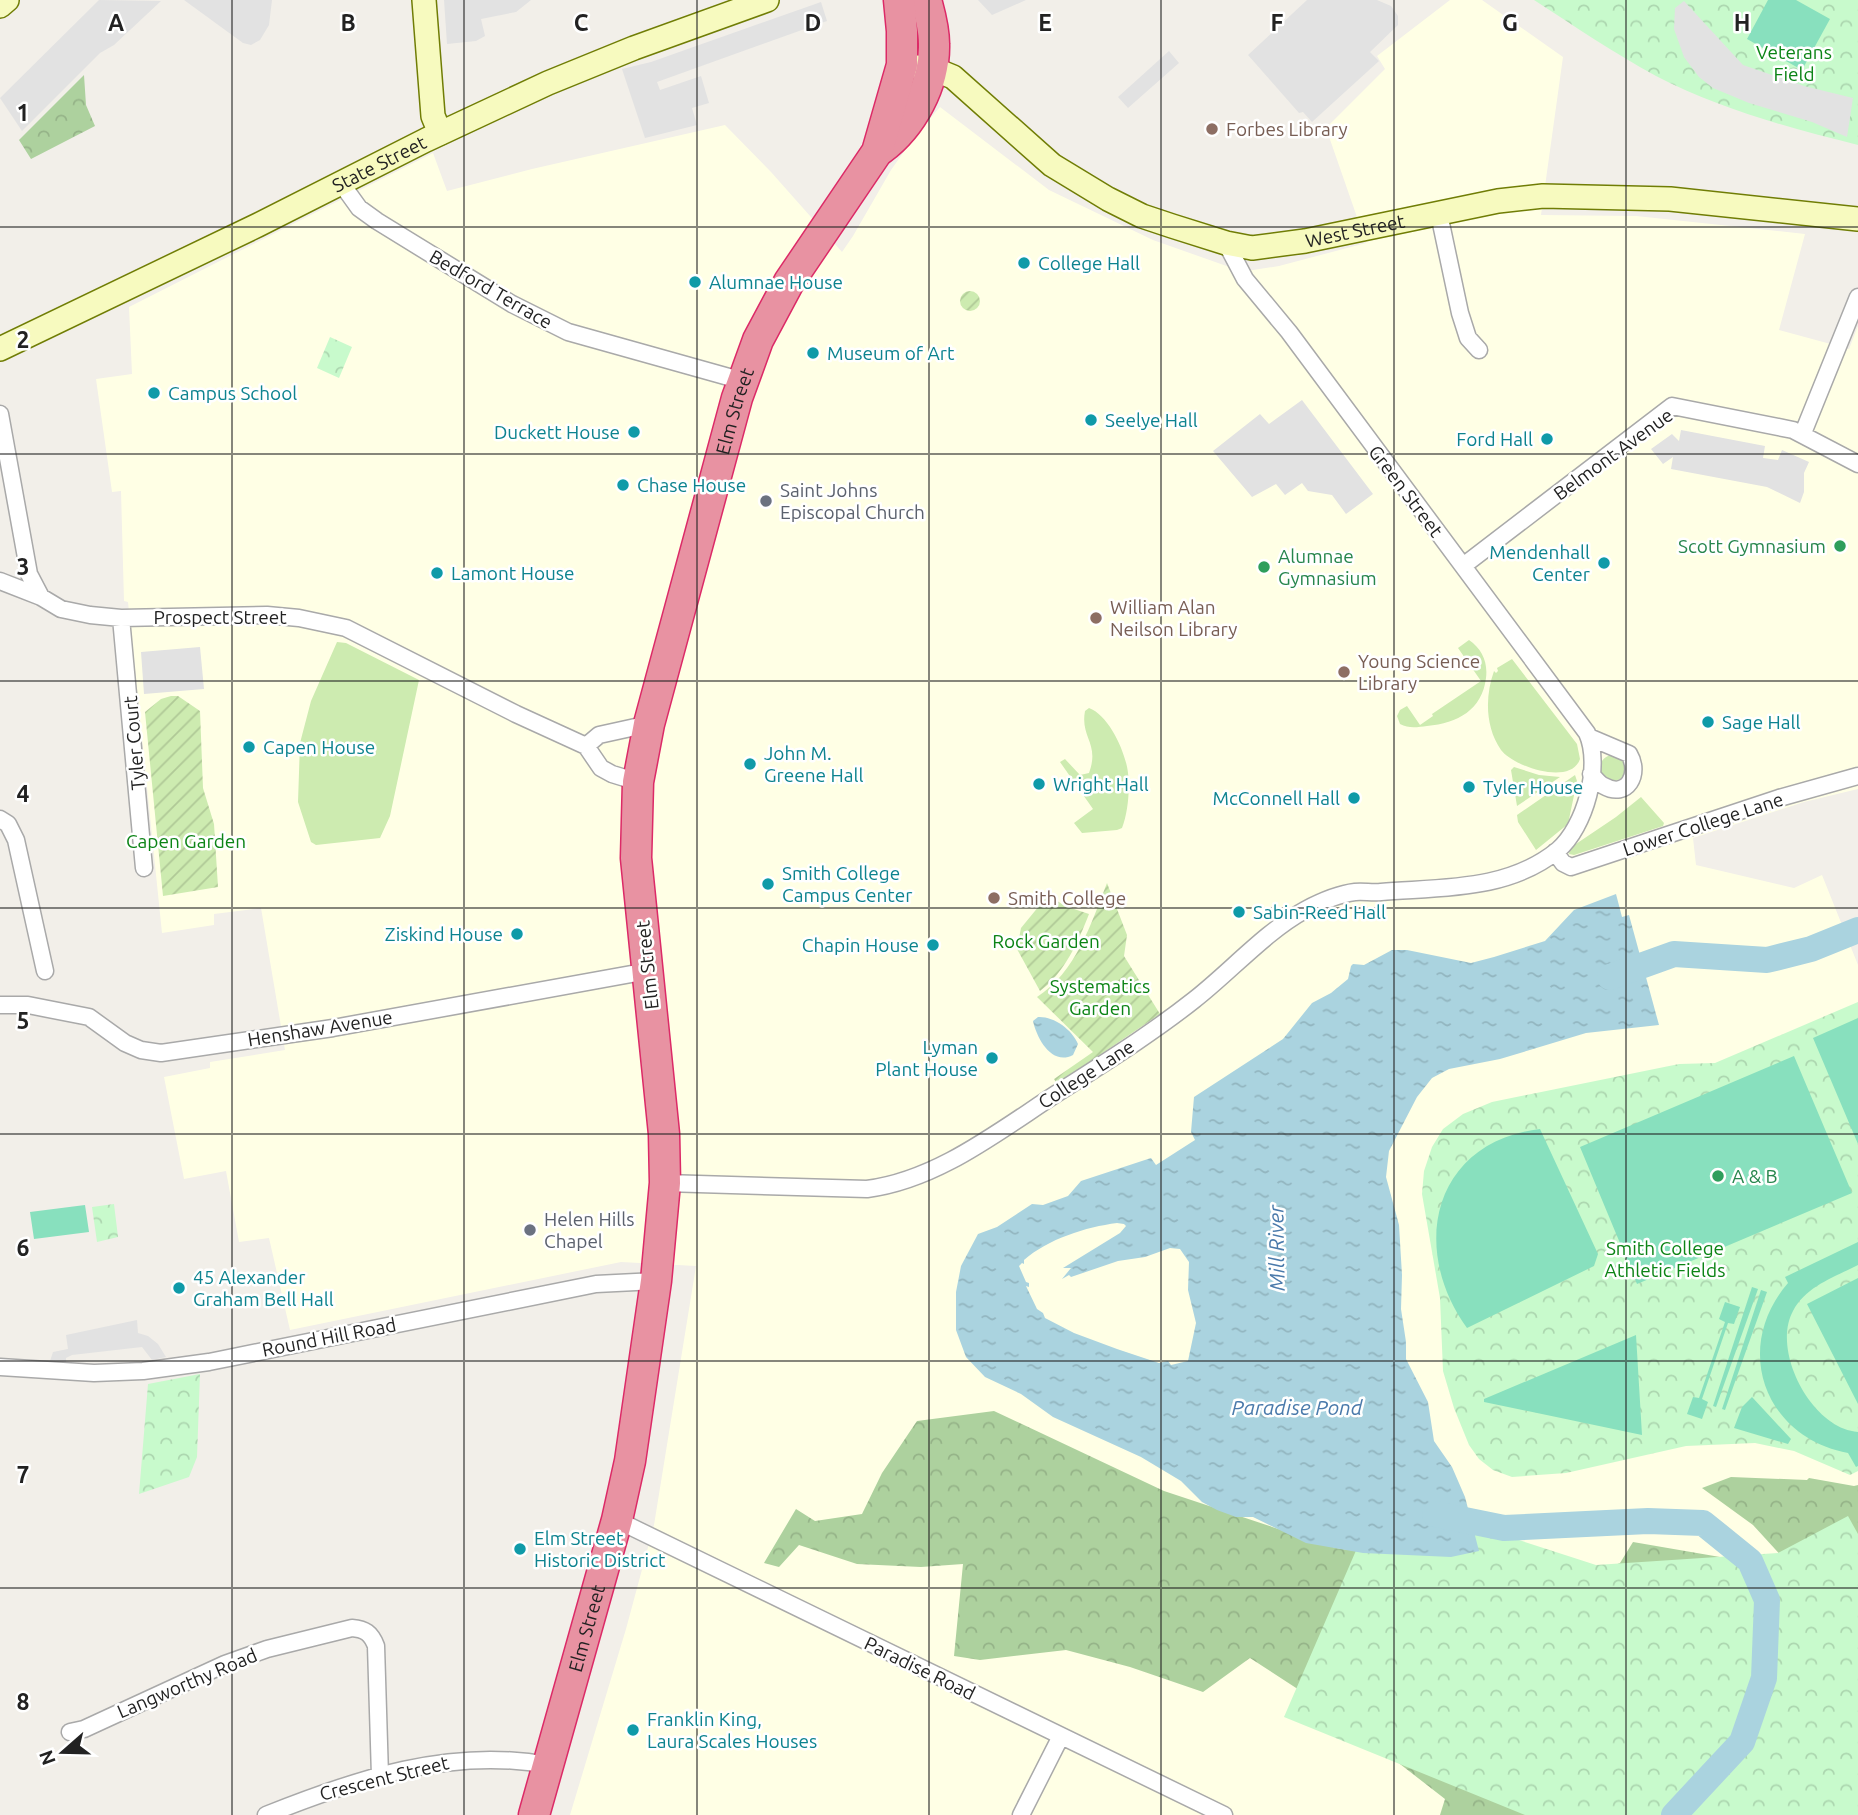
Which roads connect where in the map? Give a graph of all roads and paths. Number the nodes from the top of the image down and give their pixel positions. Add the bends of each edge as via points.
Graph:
1 (6, 0) edge
2 (424, 0) edge
3 (767, 0) edge
4 (899, 0) edge
5 (926, 0) edge
6 (0, 6) edge
7 (902, 65) junction
8 (931, 68) junction
9 (440, 133) junction
10 (877, 152) junction
11 (341, 183) junction
12 (1439, 214) junction
13 (1858, 219) edge
14 (1226, 243) junction
15 (1858, 297) edge
16 (0, 349) edge
17 (1479, 350) dead end
18 (743, 381) junction
19 (0, 414) edge
20 (1803, 433) junction
21 (3, 452) edge
22 (1858, 464) edge
23 (1463, 566) junction
24 (0, 581) edge
25 (41, 597) junction
26 (121, 618) junction
27 (649, 724) junction
28 (1589, 737) junction
29 (586, 746) junction
30 (1591, 774) junction
31 (1858, 776) edge
32 (639, 782) junction
33 (0, 819) edge
34 (1555, 852) junction
35 (144, 868) dead end
36 (45, 971) dead end
37 (648, 971) junction
38 (0, 1005) edge
39 (665, 1183) junction
40 (656, 1281) junction
41 (0, 1367) edge
42 (617, 1520) junction
43 (70, 1732) dead end
44 (1061, 1736) junction
45 (548, 1765) junction
46 (380, 1776) junction
47 (266, 1815) edge
48 (534, 1815) edge
49 (1021, 1815) edge
50 (1222, 1815) edge

1 - 6 main road
2 - 9 main road via 433,116
3 - 9 main road, State Street via 588,66
4 - 7 highway, Elm Street
5 - 8 highway, Elm Street via 934,42
7 - 8 main road, West Street
7 - 10 highway, Elm Street
8 - 10 highway, Elm Street via 914,111 897,137
8 - 14 main road, West Street via 953,77 1052,165 1108,199 1142,216
9 - 11 main road, State Street
10 - 18 highway, Elm Street via 775,304
11 - 16 main road, State Street
11 - 18 street, Bedford Terrace via 370,217 540,319 588,338
12 - 13 main road, West Street via 1498,201 1590,196
12 - 14 main road, West Street via 1273,246
12 - 17 street via 1460,313 1468,338
14 - 23 street, Green Street via 1245,279
15 - 20 street
18 - 27 highway, Elm Street
19 - 21 street
20 - 22 street, Belmont Avenue
20 - 23 street, Belmont Avenue via 1672,406
21 - 25 street via 29,575
23 - 28 street, Green Street
24 - 25 street, Prospect Street
25 - 26 street, Prospect Street via 61,609
26 - 29 street, Prospect Street via 267,615 334,625
26 - 35 street, Tyler Court
27 - 29 street via 599,736
27 - 32 highway, Elm Street
28 - 30 street
28 - 30 street via 1629,754 1635,769 1631,781 1615,789 1602,786
29 - 32 street, Prospect Street via 601,768
30 - 34 street via 1578,825
31 - 34 street, Lower College Lane via 1571,867
32 - 37 highway, Elm Street via 636,858
33 - 36 street via 16,840
34 - 39 street, College Lane via 1527,870 1501,879 1446,888 1355,892 1314,905 1150,1032 964,1152 900,1183 867,1189
37 - 38 street, Henshaw Avenue via 333,1028 161,1053 125,1043 89,1017 29,1005
37 - 39 highway, Elm Street
39 - 40 highway, Elm Street
40 - 41 street, Round Hill Road via 596,1284 209,1362 143,1371
40 - 42 highway, Elm Street
42 - 44 street, Paradise Road
42 - 45 highway, Elm Street
43 - 46 street, Langworthy Road via 267,1649 363,1629 376,1646
44 - 49 street
44 - 50 street, Paradise Road
45 - 46 street, Crescent Street via 460,1759
45 - 48 highway, Elm Street
46 - 47 street, Crescent Street

